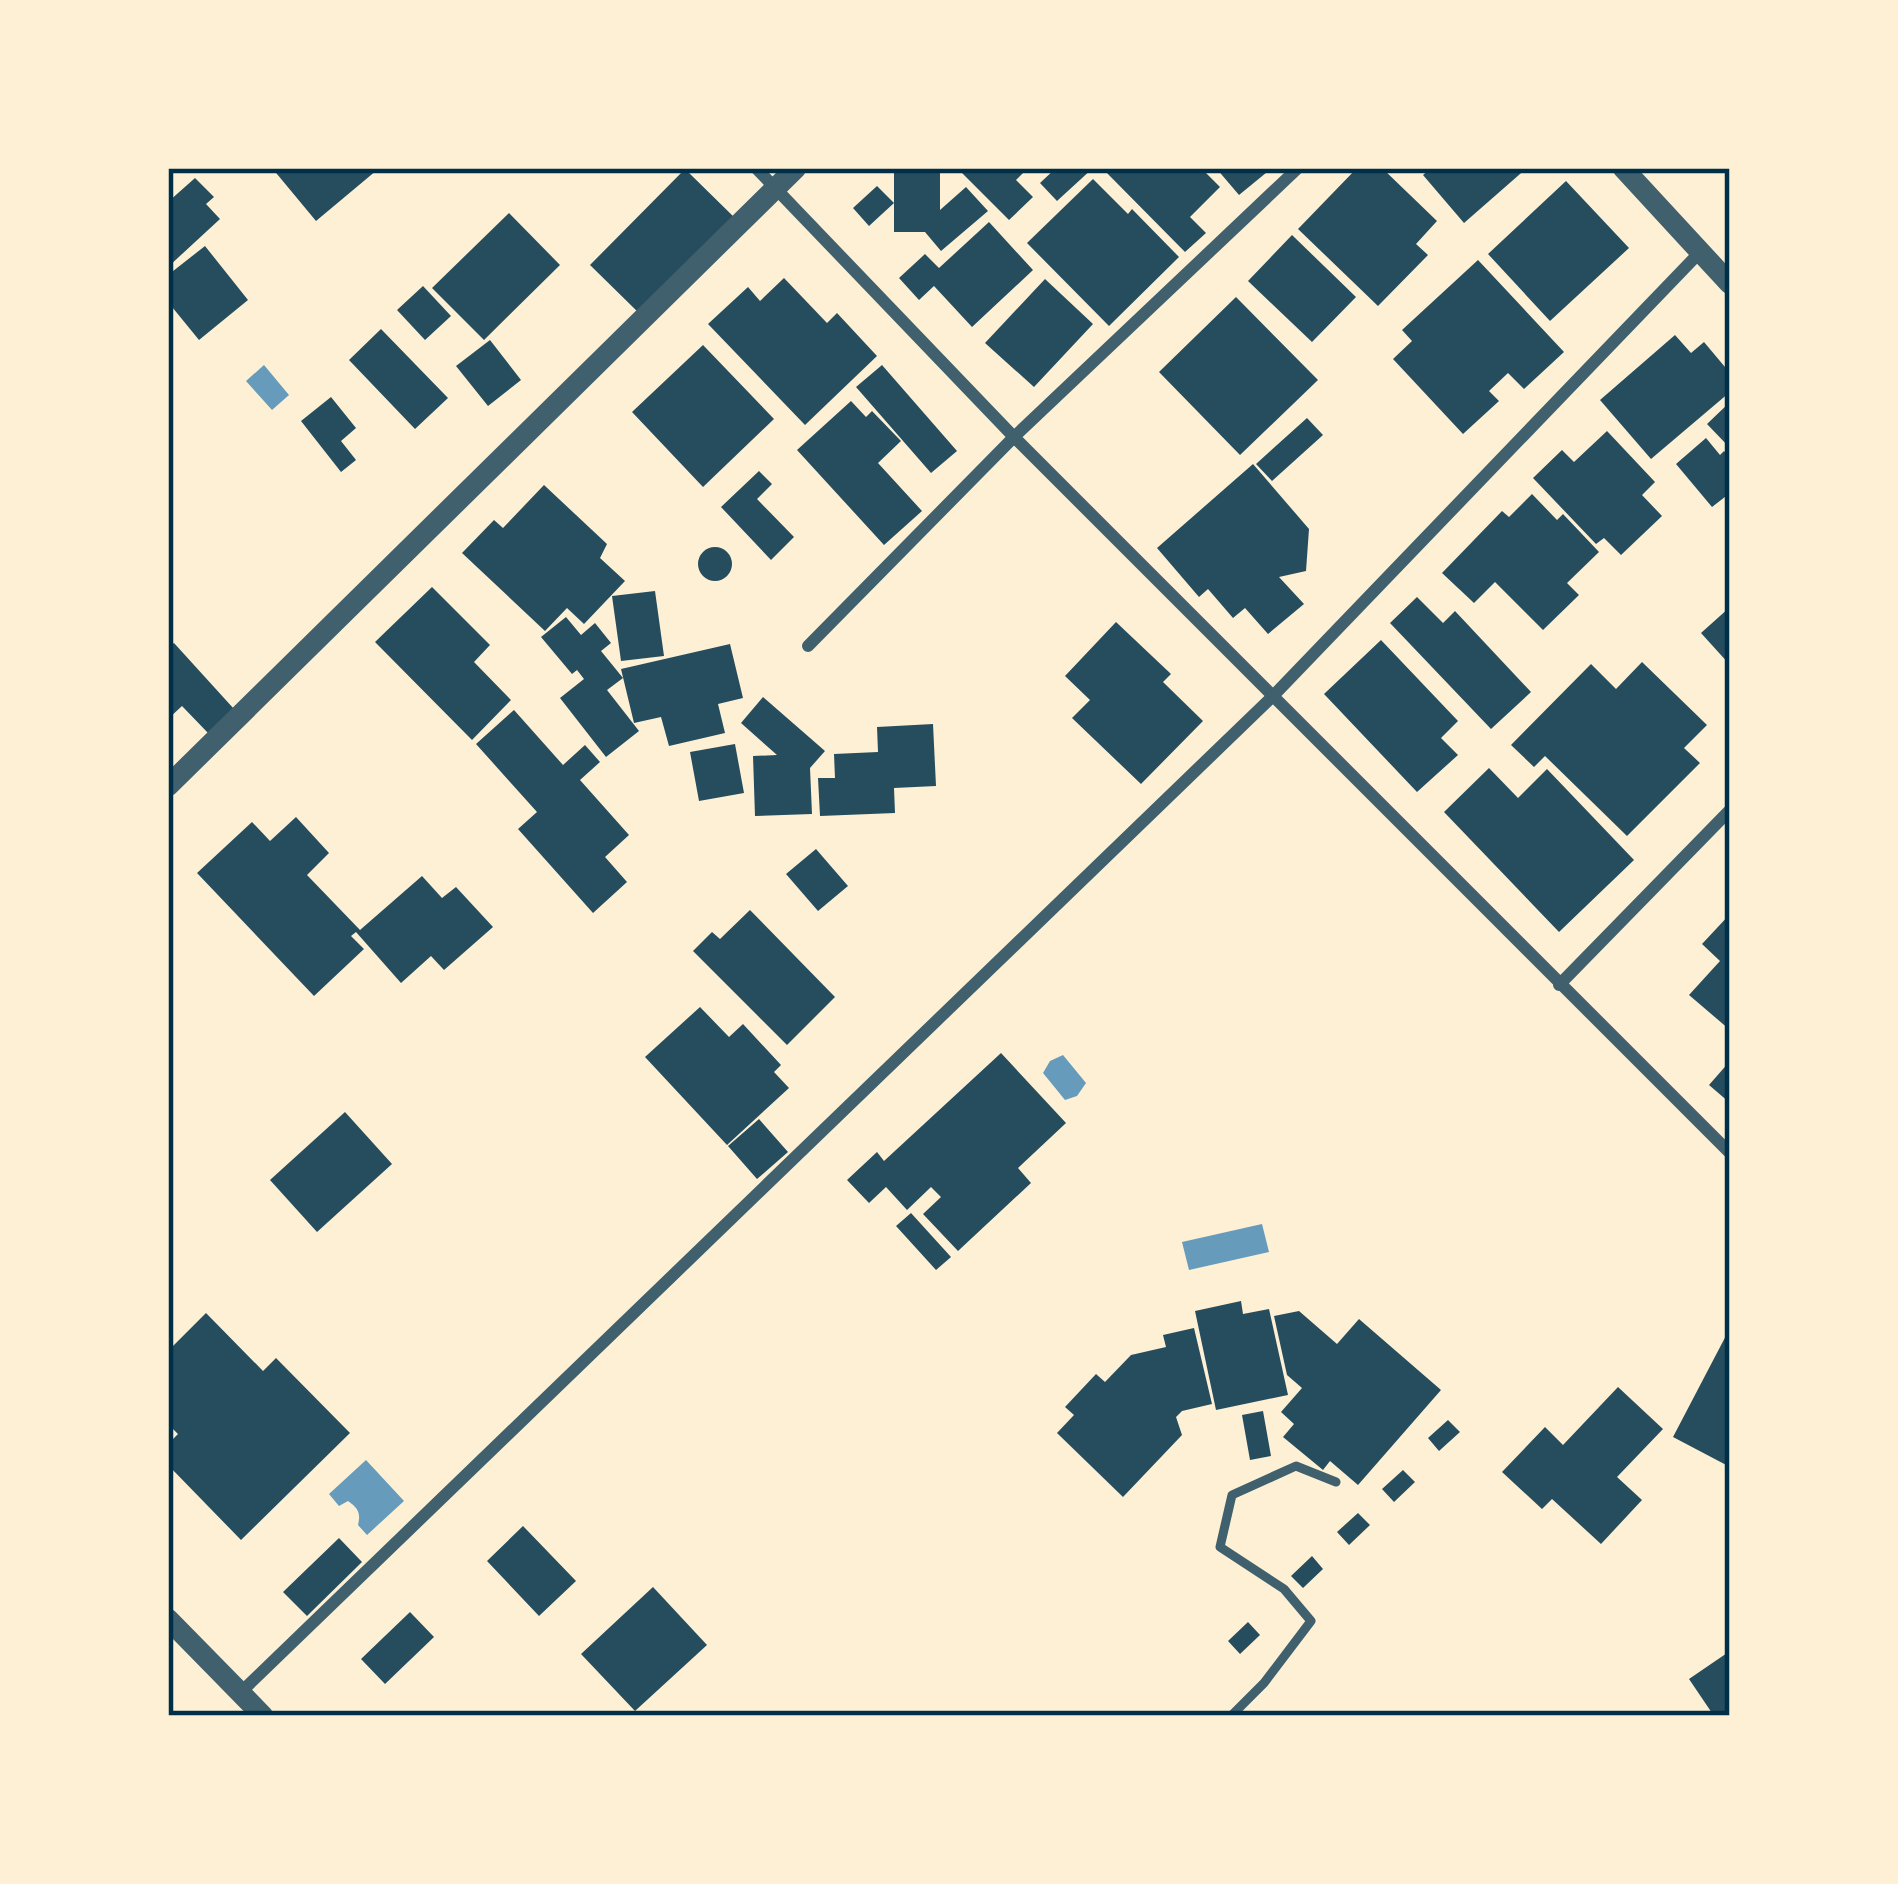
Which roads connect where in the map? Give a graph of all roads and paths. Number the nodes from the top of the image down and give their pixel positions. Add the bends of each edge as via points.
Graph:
1 (756, 168) edge
2 (796, 168) edge
3 (1298, 168) edge
4 (1623, 168) edge
5 (776, 188) junction
6 (1701, 251) junction
7 (1730, 284) edge
8 (1014, 437) junction
9 (808, 646) dead end
10 (1273, 696) junction
11 (168, 786) edge
12 (1730, 811) edge
13 (1558, 985) junction
14 (1730, 1153) edge
15 (1336, 1482) dead end
16 (168, 1619) edge
17 (240, 1693) junction
18 (263, 1716) edge
19 (1231, 1716) edge

1 - 5 street
2 - 5 street
3 - 8 street
4 - 6 street
5 - 8 street
5 - 11 street
6 - 7 street
6 - 10 street
8 - 9 street
8 - 10 street
10 - 13 street
10 - 17 street
12 - 13 street
13 - 14 street
15 - 19 lane via 1295,1466 1232,1495 1220,1547 1284,1589 1311,1621
16 - 17 street
17 - 18 street

